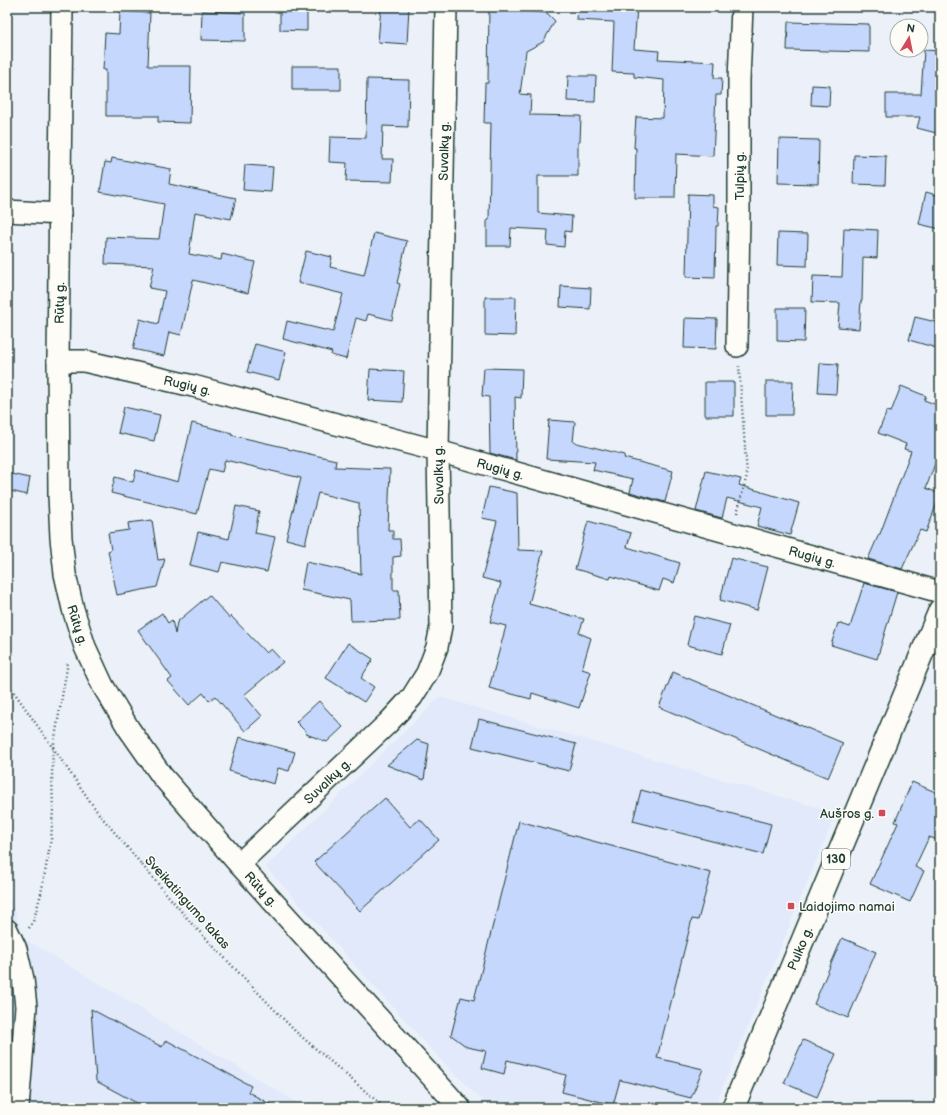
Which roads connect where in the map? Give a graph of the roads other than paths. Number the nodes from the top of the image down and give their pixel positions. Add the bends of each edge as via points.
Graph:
1 (62, 7) edge
2 (446, 7) edge
3 (742, 7) edge
4 (7, 211) edge
5 (60, 214) junction
6 (737, 346) road end
7 (58, 361) junction
8 (438, 451) junction
9 (940, 592) edge
10 (940, 610) edge
11 (239, 864) junction
12 (7, 930) edge
13 (18, 1108) edge
14 (460, 1108) edge
15 (733, 1108) edge

1 - 5 street, Rūtų g.
2 - 8 street, Suvalkų g.
3 - 6 street, Tulpių g.
4 - 5 street
5 - 7 street, Rūtų g.
7 - 8 street, Rugių g. via 84,361 193,386
7 - 11 street, Rūtų g. via 58,495 61,538 65,574 85,647 102,686 162,776
8 - 9 street, Rugių g.
8 - 11 street, Suvalkų g. via 441,626 437,647 427,673 412,697 388,723
10 - 15 main road, Pulko g. / 130
11 - 14 street, Rūtų g.
12 - 13 street via 16,949 26,1007

